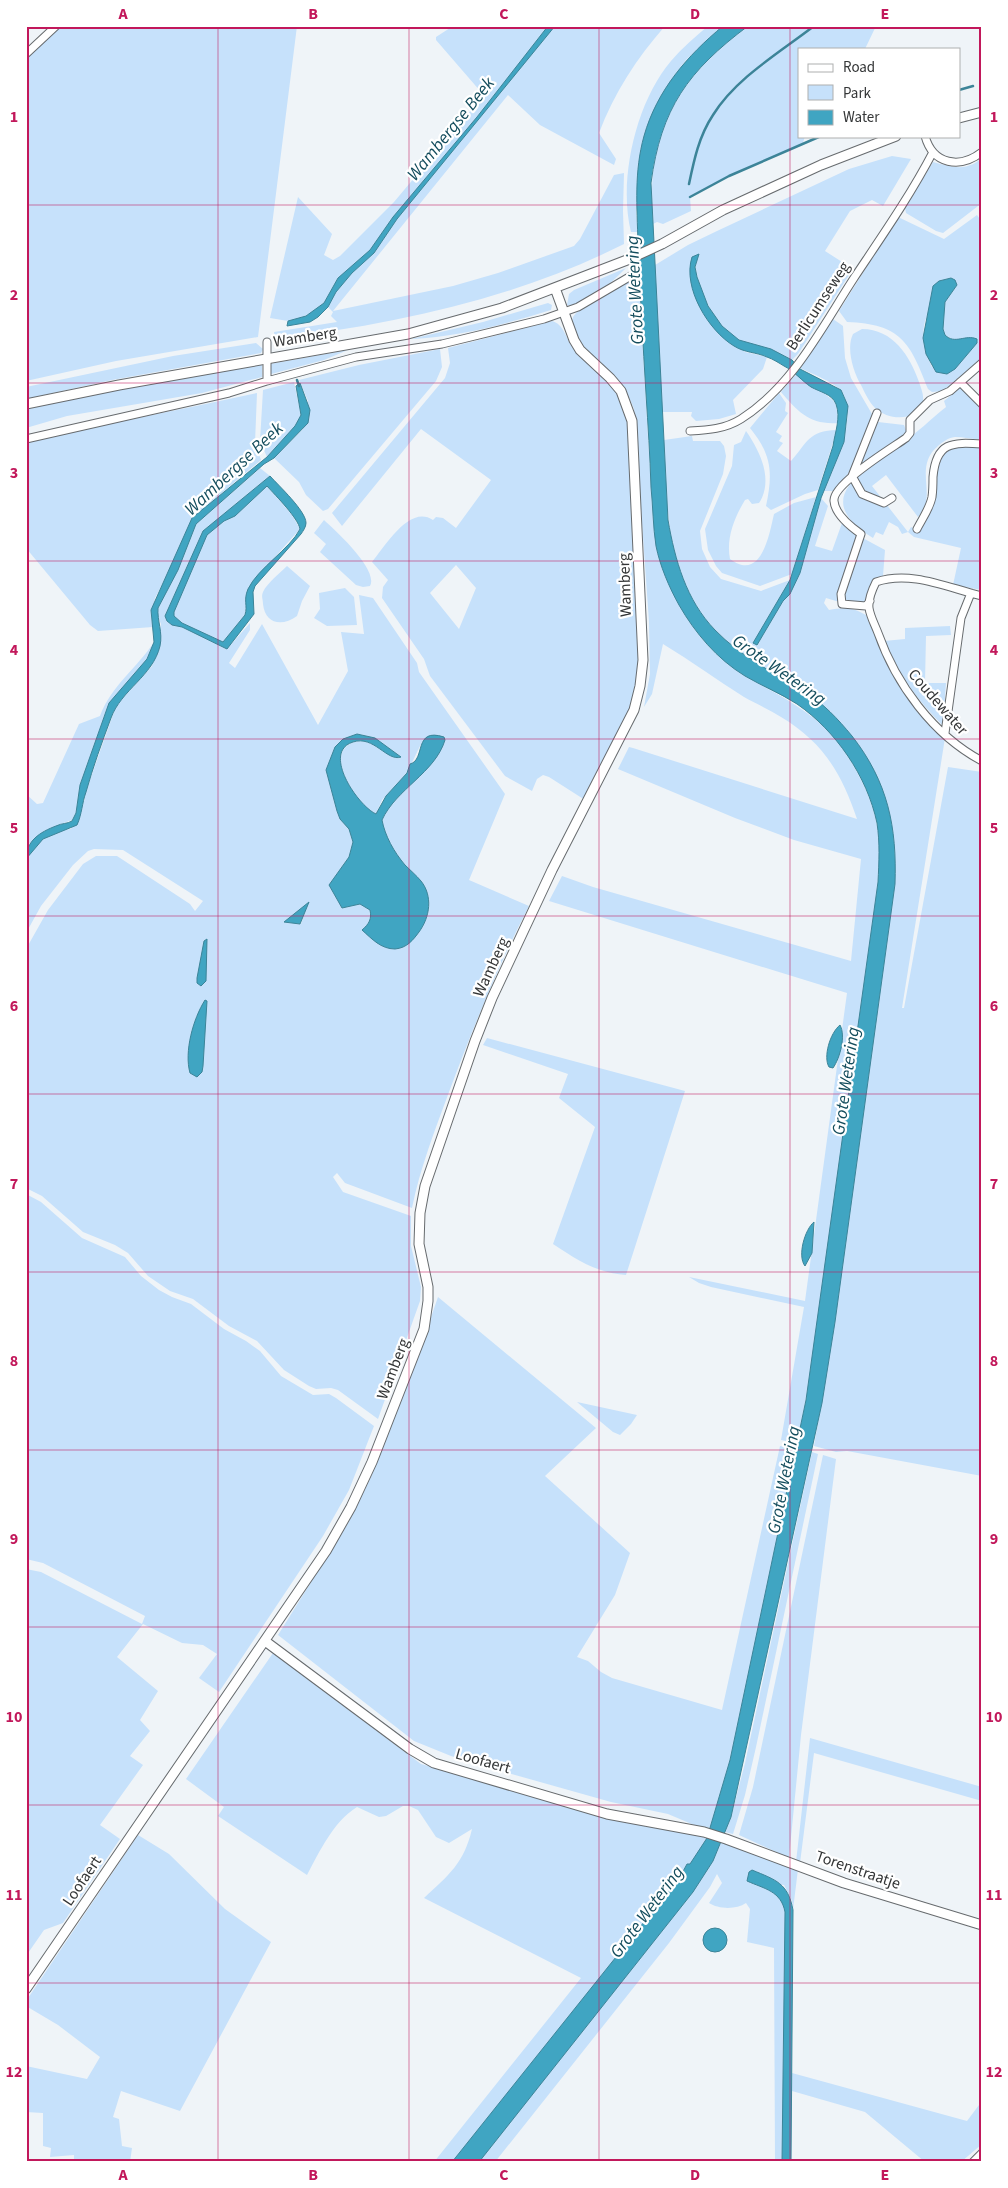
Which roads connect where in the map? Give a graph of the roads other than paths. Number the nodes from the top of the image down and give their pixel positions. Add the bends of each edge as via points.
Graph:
1 (56, 26) edge
2 (26, 54) edge
3 (982, 112) edge
4 (960, 118) edge
5 (891, 138) edge
6 (926, 138) edge
7 (933, 152) junction
8 (982, 152) edge
9 (636, 273) dead end
10 (555, 288) junction
11 (564, 312) junction
12 (267, 342) dead end
13 (265, 358) junction
14 (982, 363) edge
15 (267, 381) junction
16 (960, 382) junction
17 (26, 404) edge
18 (982, 404) edge
19 (877, 413) dead end
20 (690, 431) dead end
21 (26, 439) edge
22 (982, 444) edge
23 (852, 476) junction
24 (892, 498) dead end
25 (917, 529) dead end
26 (971, 593) junction
27 (982, 596) edge
28 (870, 602) junction
29 (945, 733) junction
30 (982, 761) edge
31 (267, 1637) junction
32 (726, 1839) joint
33 (982, 1925) edge
34 (26, 1989) edge
35 (982, 2153) edge
36 (973, 2162) edge

1 - 2 street
3 - 4 street
5 - 10 street via 812,169 634,257
6 - 7 street
7 - 8 street via 960,163 968,162
7 - 20 street, Berlicumseweg via 902,205 787,377 766,400 740,419 726,426
9 - 11 street
10 - 11 street, Wamberg
10 - 13 street, Wamberg via 502,308 408,334
11 - 15 street, Wamberg via 442,344 356,357
11 - 31 street, Wamberg via 580,350 621,391 632,421 643,660 640,686 634,710 621,738 569,836 492,998 425,1186 418,1229 428,1287 428,1313 394,1408 338,1532
12 - 13 street
13 - 15 street, Wamberg
13 - 17 street, Wamberg
14 - 16 street
15 - 21 street, Wamberg via 229,393
16 - 18 street
16 - 23 street via 950,391 930,400 910,420 910,433 906,438
19 - 23 street
22 - 25 street via 958,442 937,456 932,496
23 - 24 street via 862,494 884,503
23 - 28 street via 835,494 834,504 861,534 841,594 842,604 866,606
26 - 27 street
26 - 28 street via 900,577 876,582
26 - 29 street via 960,618
28 - 29 street, Coudewater via 869,608 883,647 896,674 918,706
29 - 30 street, Coudewater via 957,746
31 - 32 street, Loofaert via 410,1749 434,1763 607,1814
31 - 34 street, Loofaert
32 - 33 street, Torenstraatje via 844,1883
35 - 36 street

